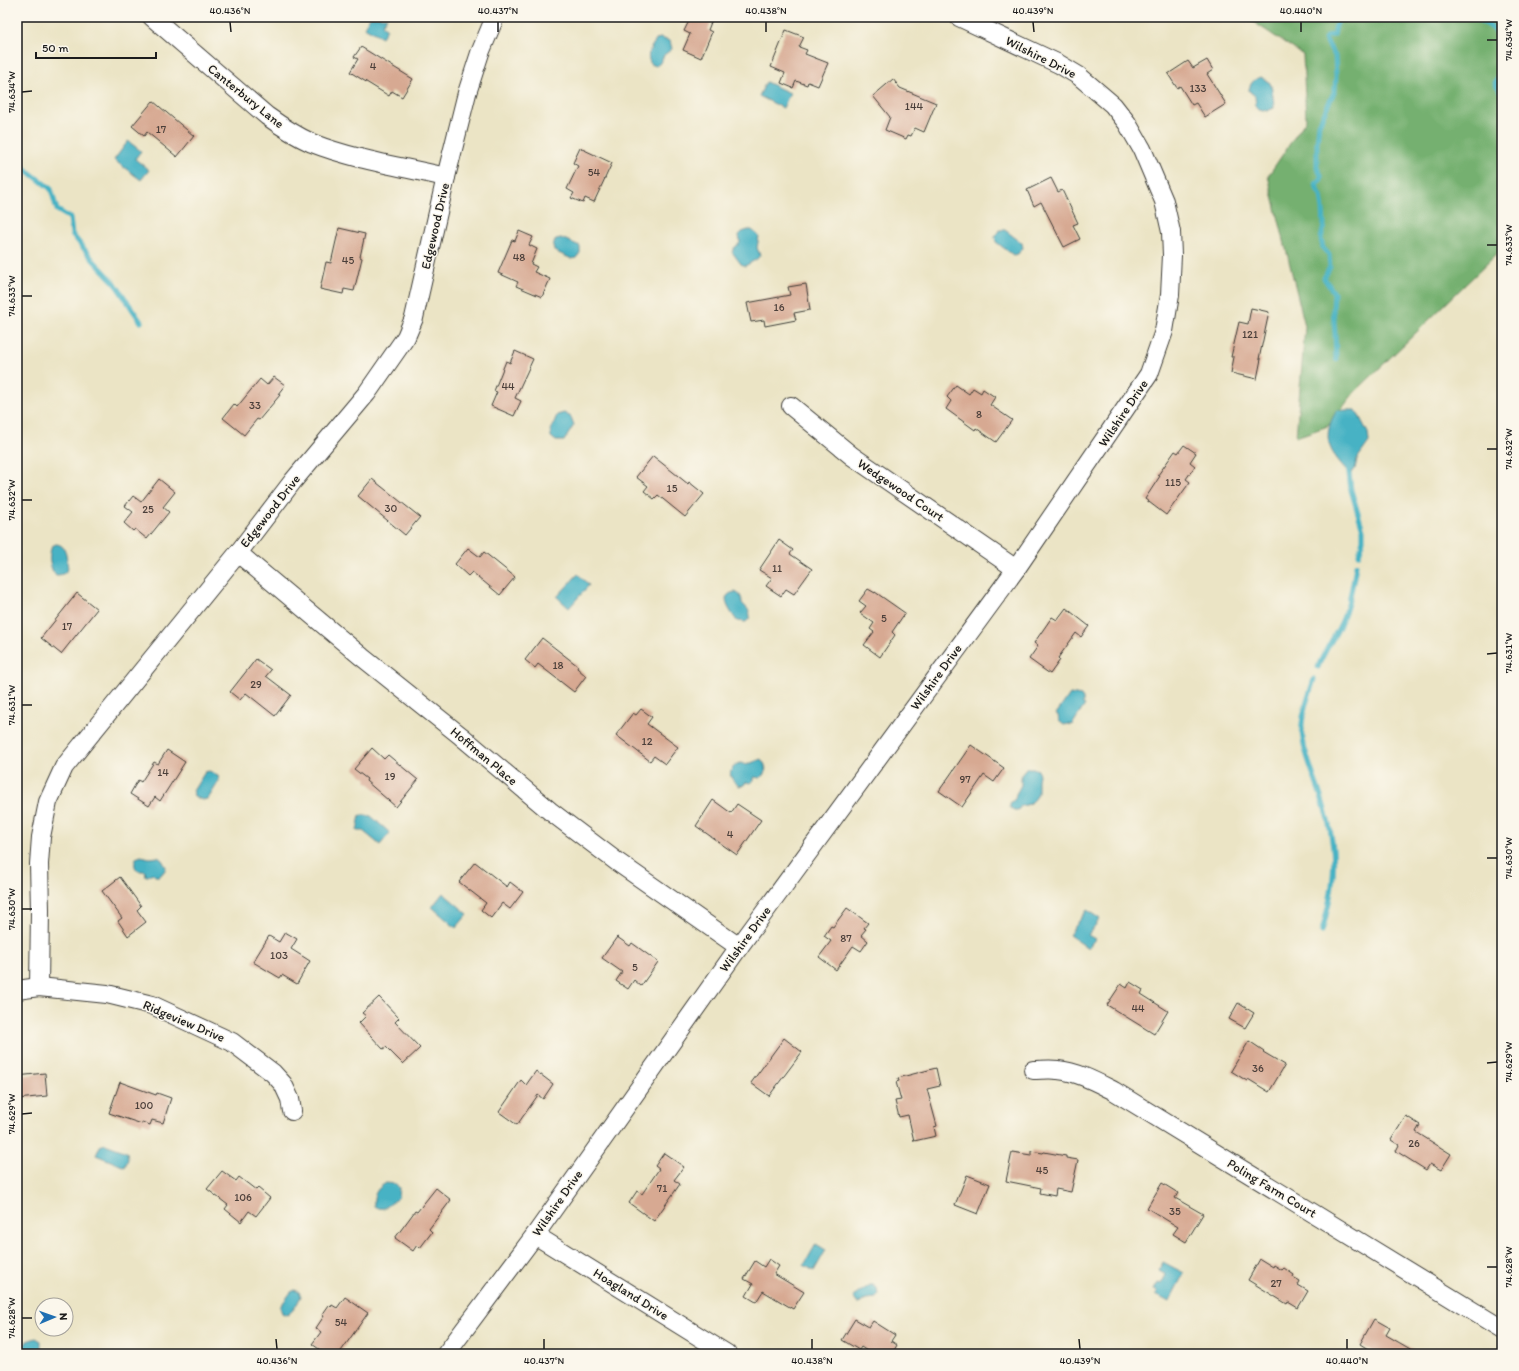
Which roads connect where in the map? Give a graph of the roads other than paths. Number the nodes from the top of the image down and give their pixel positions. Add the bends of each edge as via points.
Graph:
1 (152, 17) edge
2 (495, 17) edge
3 (958, 17) edge
4 (446, 177) junction
5 (790, 406) dead end
6 (238, 553) junction
7 (1016, 569) junction
8 (738, 947) junction
9 (39, 988) junction
10 (17, 990) edge
11 (1033, 1070) dead end
12 (292, 1111) dead end
13 (535, 1235) junction
14 (1502, 1329) edge
15 (446, 1354) edge
16 (727, 1354) edge

1 - 4 street, Canterbury Lane via 285,129 312,143 346,154
2 - 4 street, Edgewood Drive via 469,88
3 - 7 street, Wilshire Drive via 1059,64 1079,76 1113,105 1142,148 1164,200 1171,232 1169,302 1164,331 1149,374
4 - 6 street, Edgewood Drive via 414,318 406,337 366,393 293,481
5 - 7 street, Wedgewood Court via 852,456
6 - 8 street, Hoffman Place via 550,811
6 - 9 street, Edgewood Drive via 64,767 48,802 41,837
7 - 8 street, Wilshire Drive
8 - 13 street, Wilshire Drive
9 - 10 street, Ridgeview Drive
9 - 12 street, Ridgeview Drive via 107,994 152,1005 232,1042 273,1073 283,1084
11 - 14 street, Poling Farm Court via 1058,1070 1074,1074 1114,1091
13 - 15 street, Wilshire Drive
13 - 16 street, Hoagland Drive

